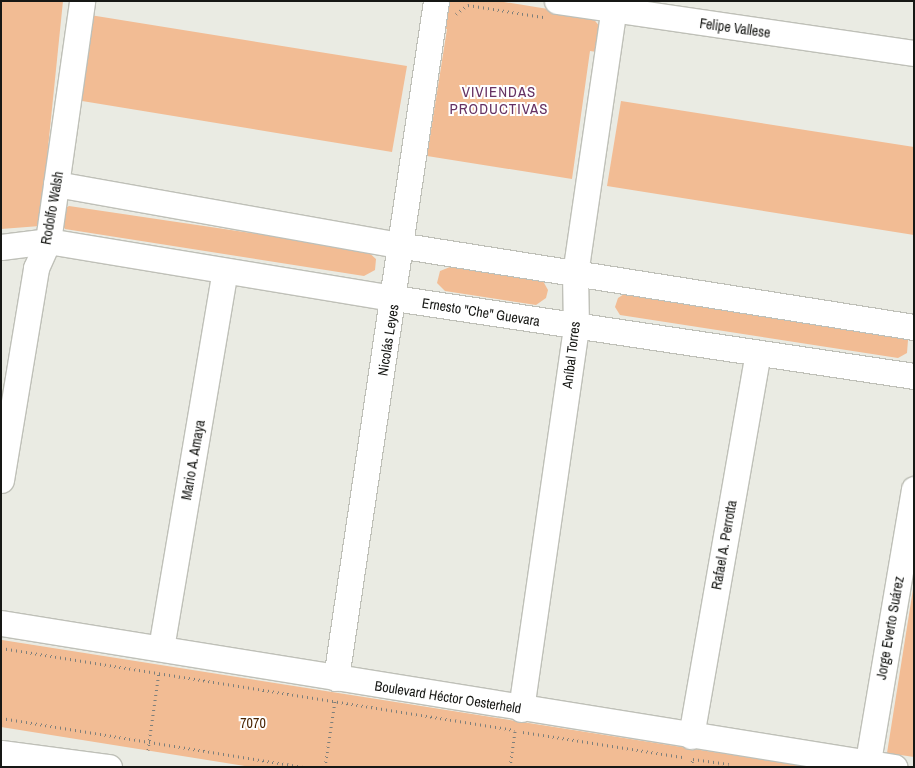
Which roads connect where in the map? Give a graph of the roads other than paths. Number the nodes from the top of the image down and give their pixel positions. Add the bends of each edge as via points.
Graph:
1 (82, 1) edge
2 (614, 6) edge
3 (552, 9) edge
4 (443, 10) edge
5 (914, 53) edge
6 (56, 184) junction
7 (48, 241) junction
8 (398, 246) junction
9 (1, 247) edge
10 (226, 271) junction
11 (575, 274) junction
12 (394, 298) junction
13 (576, 326) junction
14 (914, 326) edge
15 (758, 354) junction
16 (1, 370) edge
17 (914, 376) edge
18 (7, 414) edge
19 (1, 480) edge
20 (914, 489) edge
21 (1, 623) edge
22 (161, 657) junction
23 (336, 691) junction
24 (518, 720) junction
25 (690, 736) junction
26 (1, 752) edge
27 (867, 765) edge
28 (109, 767) edge
29 (894, 767) edge

1 - 6 street, Rodolfo Walsh
2 - 3 street, Felipe Vallese
2 - 5 street, Felipe Vallese
2 - 11 street, Aníbal Torres
4 - 8 street, Nicolás Leyes
6 - 7 street, Rodolfo Walsh
6 - 8 street
7 - 9 street, Ernesto "Che" Guevara
7 - 10 street, Ernesto "Che" Guevara
7 - 18 street, Rodolfo Walsh via 36,268
8 - 11 street
8 - 12 street, Nicolás Leyes
10 - 12 street, Ernesto "Che" Guevara
10 - 22 street, Mario A. Amaya
11 - 13 street, Aníbal Torres
11 - 14 street
12 - 13 street, Ernesto "Che" Guevara
12 - 23 street, Nicolás Leyes
13 - 15 street, Ernesto "Che" Guevara
13 - 24 street, Aníbal Torres
15 - 17 street, Ernesto "Che" Guevara
15 - 25 street, Rafael A. Perrotta
16 - 18 street
18 - 19 street, Rodolfo Walsh
20 - 27 street, Jorge Everto Suárez
21 - 22 street, Boulevard Héctor Oesterheld
22 - 23 street, Boulevard Héctor Oesterheld
23 - 24 street, Boulevard Héctor Oesterheld
24 - 25 street, Boulevard Héctor Oesterheld
25 - 27 street, Boulevard Héctor Oesterheld
26 - 28 street
27 - 29 street, Boulevard Héctor Oesterheld

